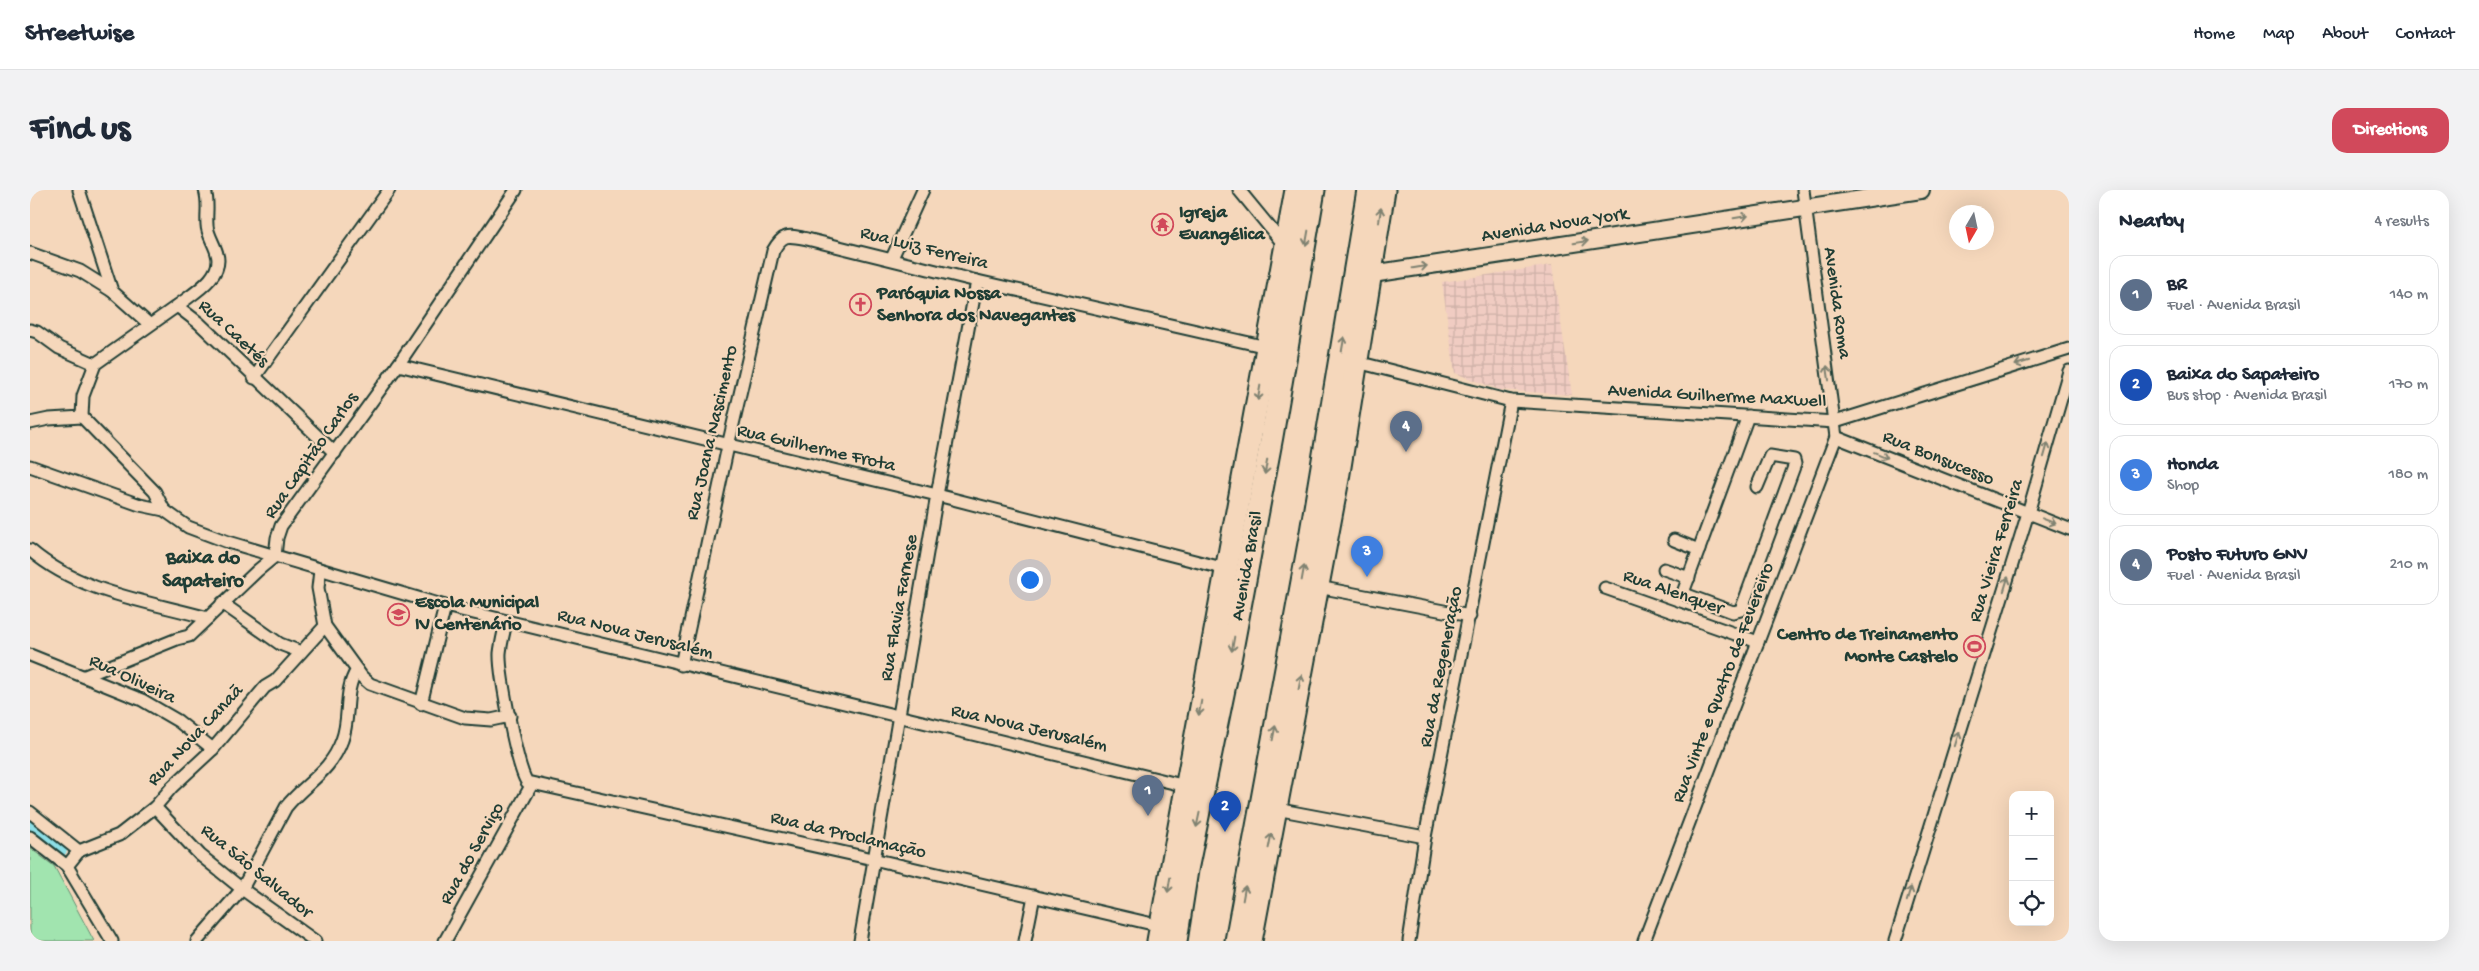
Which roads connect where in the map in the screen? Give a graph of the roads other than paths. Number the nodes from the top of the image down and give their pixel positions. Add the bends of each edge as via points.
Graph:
1 (78, 190) edge
2 (205, 190) edge
3 (389, 190) edge
4 (516, 190) edge
5 (923, 190) edge
6 (1239, 190) edge
7 (1296, 190) edge
8 (1314, 190) edge
9 (1368, 190) edge
10 (1384, 190) edge
11 (1803, 190) edge
12 (1921, 190) edge
13 (1805, 208) junction
14 (807, 239) joint
15 (1286, 247) junction
16 (30, 253) edge
17 (892, 258) junction
18 (1372, 274) junction
19 (977, 281) junction
20 (112, 291) junction
21 (176, 306) junction
22 (149, 324) junction
23 (30, 330) edge
24 (1267, 347) junction
25 (2069, 349) edge
26 (1358, 362) junction
27 (95, 364) junction
28 (398, 365) junction
29 (2069, 371) edge
30 (254, 378) junction
31 (1512, 401) junction
32 (1748, 416) junction
33 (82, 417) junction
34 (1835, 422) junction
35 (30, 423) edge
36 (1272, 436) junction
37 (1836, 437) junction
38 (728, 446) junction
39 (335, 453) junction
40 (30, 466) edge
41 (1757, 487) dead end
42 (937, 495) junction
43 (164, 510) junction
44 (2028, 513) junction
45 (2069, 529) edge
46 (1310, 538) junction
47 (1674, 540) dead end
48 (30, 550) edge
49 (1699, 550) junction
50 (275, 556) junction
51 (1226, 569) junction
52 (1664, 569) dead end
53 (320, 570) junction
54 (1689, 578) junction
55 (1318, 587) junction
56 (1605, 588) dead end
57 (222, 602) junction
58 (445, 606) junction
59 (1470, 616) junction
60 (208, 618) junction
61 (506, 622) junction
62 (325, 626) junction
63 (1758, 642) junction
64 (301, 652) junction
65 (30, 656) edge
66 (681, 665) junction
67 (357, 670) junction
68 (85, 676) junction
69 (422, 704) junction
70 (510, 716) junction
71 (899, 716) junction
72 (213, 749) junction
73 (529, 783) junction
74 (1186, 786) junction
75 (155, 807) junction
76 (1276, 809) junction
77 (30, 812) edge
78 (30, 837) edge
79 (1425, 837) junction
80 (79, 851) junction
81 (873, 859) junction
82 (67, 866) junction
83 (242, 889) junction
84 (1034, 896) junction
85 (1159, 934) edge
86 (112, 941) edge
87 (197, 941) edge
88 (315, 941) edge
89 (444, 941) edge
90 (860, 941) edge
91 (1025, 941) edge
92 (1176, 941) edge
93 (1236, 941) edge
94 (1251, 941) edge
95 (1409, 941) edge
96 (1644, 941) edge
97 (1895, 941) edge

1 - 20 street
2 - 21 street via 209,202 207,226 218,264 206,283
3 - 30 street
4 - 28 street, Rua Capitão Carlos
5 - 17 street
6 - 15 street
7 - 15 highway, Avenida Brasil
8 -> 36 highway, Avenida Brasil
46 -> 9 highway
18 -> 10 highway
11 - 13 street, Avenida Roma
12 - 13 main road, Avenida Nova York
18 -> 13 main road, Avenida Nova York
34 -> 13 street, Avenida Roma
14 - 17 street, Rua Luiz Ferreira
14 - 38 street, Rua Joana Nascimento via 785,236 779,239 773,251
15 - 24 highway, Avenida Brasil
15 - 36 highway
16 - 20 street via 80,271
17 - 19 street, Rua Luiz Ferreira
18 - 26 highway
19 - 24 street, Rua Luiz Ferreira
19 - 42 street, Rua Flavia Farnese
20 - 22 street
21 - 22 street, Rua Caetés
21 - 30 street, Rua Caetés via 199,323
22 - 27 street, Rua Caetés
23 - 27 street via 59,348
24 -> 51 highway, Avenida Brasil
25 -> 34 street, Avenida Guilherme Maxwell
26 - 31 street, Avenida Guilherme Maxwell
26 - 46 highway via 1344,393 1323,500
26 - 55 highway
27 - 33 street via 83,396
28 - 38 street, Rua Guilherme Frota
28 - 39 street, Rua Capitão Carlos
44 -> 29 street, Rua Vieira Ferreira
30 - 39 street, Rua Caetés
31 - 32 street, Avenida Guilherme Maxwell
31 - 59 street, Rua da Regeneração
32 - 34 street, Avenida Guilherme Maxwell
32 - 49 street
33 - 35 street via 50,418
33 - 43 street via 156,492
34 - 37 street
36 -> 92 highway, Avenida Brasil
37 -> 44 street, Rua Bonsucesso
37 - 63 street, Rua Vinte e Quatro de Fevereiro
38 - 42 street, Rua Guilherme Frota
38 - 66 street, Rua Joana Nascimento
39 - 50 street, Rua Capitão Carlos via 281,526
40 - 43 street, Rua Nova Jerusalém via 140,506
41 - 54 street via 1770,456 1794,460 1741,610 1733,612 1686,595 1684,590
42 - 51 street, Rua Guilherme Frota
42 - 71 street, Rua Flavia Farnese
43 - 50 street, Rua Nova Jerusalém via 188,527
44 -> 45 street, Rua Bonsucesso
97 -> 44 street, Rua Vieira Ferreira
93 -> 46 highway
47 - 49 street
48 - 60 street via 58,572 82,583
49 - 54 street
50 - 53 street, Rua Nova Jerusalém
50 - 57 street
51 -> 74 highway, Avenida Brasil
52 - 54 street
53 - 58 street, Rua Nova Jerusalém
53 - 62 street via 318,588
55 - 59 street
76 -> 55 highway
56 - 63 street, Rua Alenquer
57 - 60 street
57 - 64 street via 280,644
58 - 61 street, Rua Nova Jerusalém
58 - 69 street
59 - 79 street, Rua da Regeneração
60 - 68 street via 190,636 177,638
61 - 66 street, Rua Nova Jerusalém
61 - 70 street via 500,653
62 - 64 street, Rua Nova Canaã
62 - 67 street
63 - 96 street, Rua Vinte e Quatro de Fevereiro
64 - 72 street, Rua Nova Canaã via 275,681 265,687
65 - 68 street, Rua Oliveira
66 - 71 street, Rua Nova Jerusalém
67 - 69 street via 370,684
67 - 83 street via 349,687 346,726 330,765 286,808
68 - 72 street, Rua Oliveira via 142,700 178,721
69 - 70 street via 466,718 491,720
70 - 73 street via 518,761
71 - 74 street, Rua Nova Jerusalém
71 - 81 street, Rua Flavia Farnese
72 - 75 street, Rua Nova Canaã
73 - 81 street, Rua da Proclamação
73 - 89 street, Rua do Serviço
74 -> 85 highway, Avenida Brasil
75 - 80 street, Rua Nova Canaã via 120,835
75 - 83 street, Rua São Salvador via 200,855
76 - 79 street
94 -> 76 highway
77 - 80 street
78 - 82 street
79 - 95 street, Rua da Regeneração
80 - 82 street
81 - 84 street, Rua da Proclamação
81 - 90 street, Rua Flavia Farnese
82 - 86 street
83 - 87 street
83 - 88 street, Rua São Salvador
84 - 85 street, Rua da Proclamação
84 - 91 street

